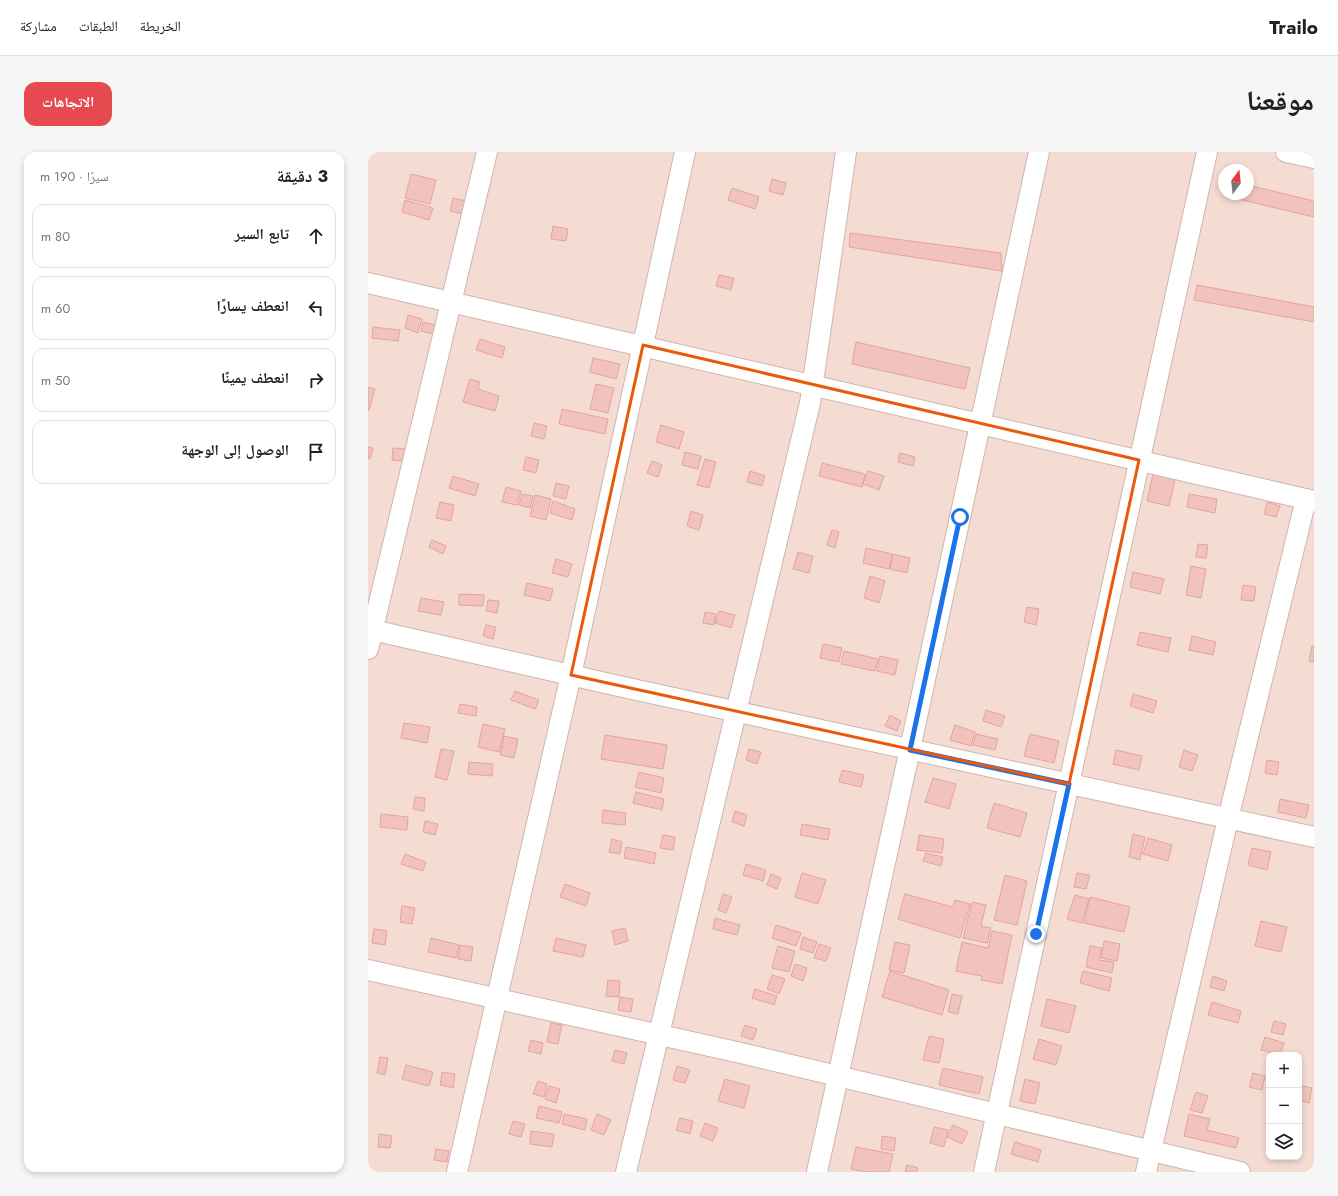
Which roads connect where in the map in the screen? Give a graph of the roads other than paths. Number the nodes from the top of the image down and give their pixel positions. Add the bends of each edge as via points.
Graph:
1 (487, 152) edge
2 (686, 152) edge
3 (846, 152) edge
4 (1039, 152) edge
5 (1207, 152) edge
6 (1286, 152) edge
7 (1314, 158) edge
8 (368, 283) edge
9 (451, 301) junction
10 (643, 346) junction
11 (812, 385) junction
12 (981, 424) junction
13 (1139, 460) junction
14 (1310, 500) edge
15 (370, 636) edge
16 (571, 675) junction
17 (736, 712) junction
18 (910, 750) junction
19 (1069, 784) junction
20 (1228, 819) junction
21 (1314, 837) edge
22 (368, 970) edge
23 (497, 999) junction
24 (659, 1035) junction
25 (837, 1076) junction
26 (997, 1114) junction
27 (1151, 1151) junction
28 (457, 1172) edge
29 (626, 1172) edge
30 (817, 1172) edge
31 (984, 1172) edge
32 (1146, 1172) edge
33 (1240, 1172) edge

1 - 9 street
2 - 10 street
3 - 11 street
4 - 12 street
5 - 13 street
6 - 7 street
8 - 9 street
9 - 10 street
9 - 15 street
10 - 11 street
10 - 16 street
11 - 12 street
11 - 17 street via 810,403
12 - 13 street
12 - 18 street
13 - 14 street
13 - 19 street
14 - 20 street
15 - 16 street
16 - 17 street
16 - 23 street
17 - 18 street
17 - 24 street
18 - 19 street
18 - 25 street
19 - 20 street
19 - 26 street
20 - 21 street
20 - 27 street
22 - 23 street
23 - 24 street
23 - 28 street
24 - 25 street
24 - 29 street
25 - 26 street
25 - 30 street
26 - 27 street
26 - 31 street
27 - 32 street
27 - 33 street

